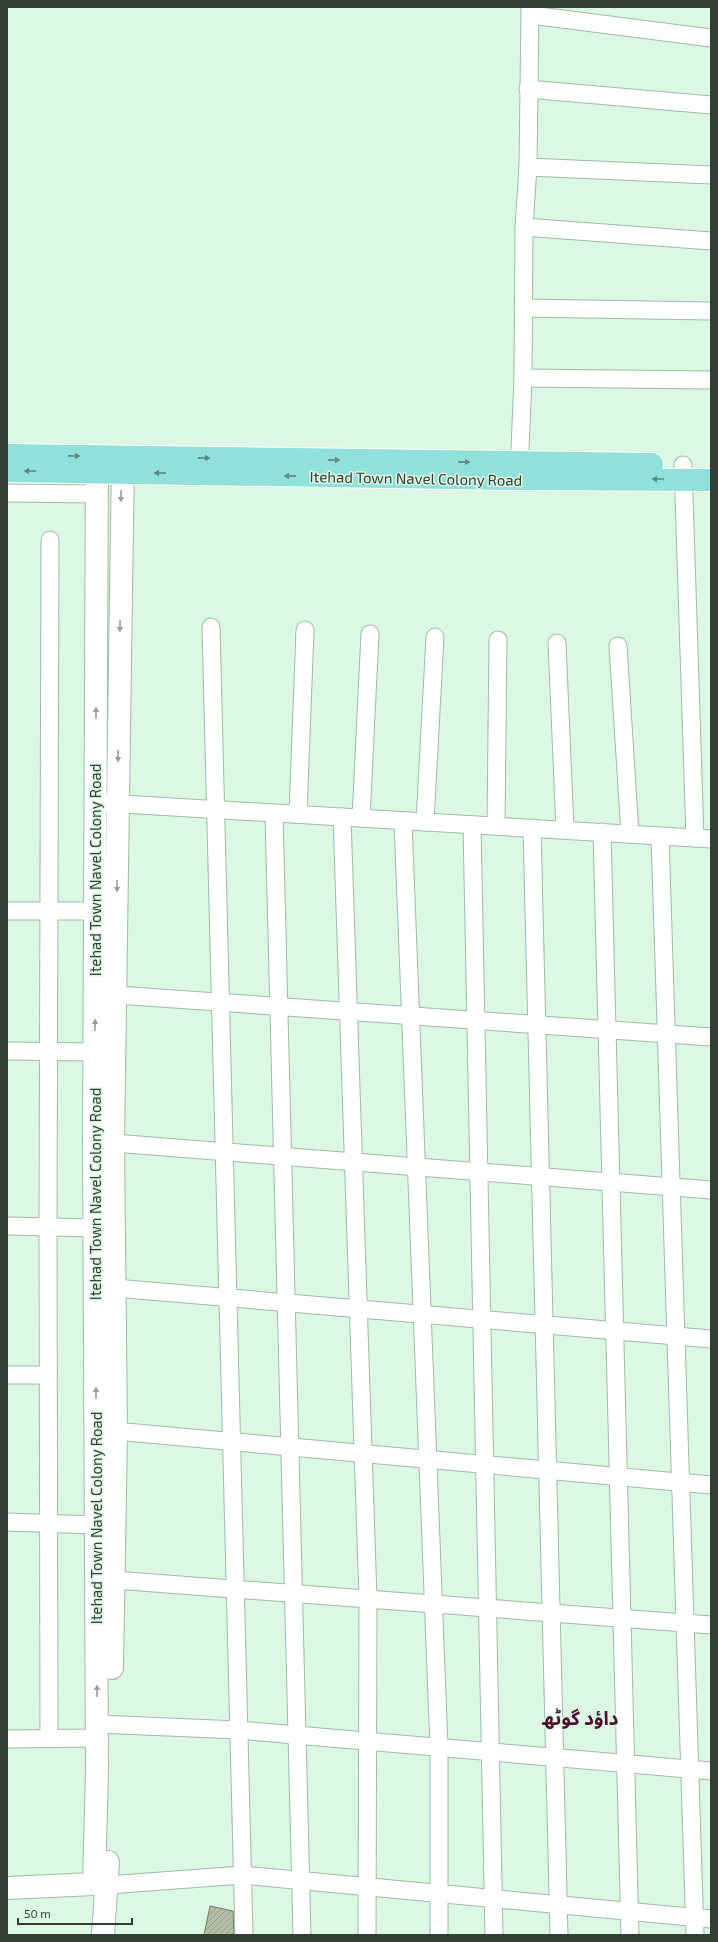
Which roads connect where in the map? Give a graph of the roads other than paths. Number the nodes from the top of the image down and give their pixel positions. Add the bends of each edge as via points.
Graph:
1 (530, 11) edge
2 (711, 38) edge
3 (528, 89) junction
4 (711, 105) edge
5 (528, 167) junction
6 (711, 175) edge
7 (524, 227) junction
8 (711, 241) edge
9 (523, 308) junction
10 (711, 311) edge
11 (523, 378) junction
12 (711, 380) edge
13 (7, 455) edge
14 (97, 464) junction
15 (122, 465) junction
16 (711, 465) edge
17 (7, 471) edge
18 (519, 471) junction
19 (682, 472) junction
20 (711, 480) edge
21 (7, 493) edge
22 (96, 494) junction
23 (50, 540) dead end
24 (211, 627) dead end
25 (305, 630) dead end
26 (370, 634) dead end
27 (435, 637) dead end
28 (498, 640) dead end
29 (557, 643) dead end
30 (618, 646) dead end
31 (96, 802) junction
32 (117, 804) junction
33 (215, 809) junction
34 (274, 813) junction
35 (298, 814) junction
36 (342, 817) junction
37 (361, 818) junction
38 (403, 821) junction
39 (425, 822) junction
40 (472, 825) junction
41 (496, 826) junction
42 (532, 828) junction
43 (565, 830) junction
44 (602, 832) junction
45 (630, 834) junction
46 (660, 836) junction
47 (703, 839) edge
48 (7, 911) edge
49 (49, 911) junction
50 (95, 912) junction
51 (105, 994) junction
52 (220, 1002) junction
53 (278, 1006) junction
54 (348, 1011) junction
55 (410, 1016) junction
56 (475, 1020) junction
57 (537, 1024) junction
58 (607, 1029) junction
59 (666, 1033) junction
60 (711, 1037) edge
61 (7, 1051) edge
62 (48, 1052) junction
63 (94, 1052) junction
64 (103, 1142) junction
65 (224, 1152) junction
66 (282, 1156) junction
67 (353, 1162) junction
68 (416, 1167) junction
69 (478, 1171) junction
70 (540, 1176) junction
71 (611, 1182) junction
72 (671, 1187) junction
73 (711, 1190) edge
74 (7, 1226) edge
75 (48, 1227) junction
76 (95, 1228) junction
77 (105, 1287) junction
78 (228, 1298) junction
79 (286, 1302) junction
80 (358, 1309) junction
81 (422, 1314) junction
82 (482, 1319) junction
83 (544, 1324) junction
84 (614, 1330) junction
85 (676, 1336) junction
86 (711, 1339) edge
87 (7, 1375) edge
88 (48, 1375) junction
89 (106, 1430) junction
90 (231, 1442) junction
91 (290, 1447) junction
92 (363, 1453) junction
93 (428, 1459) junction
94 (484, 1464) junction
95 (548, 1470) junction
96 (618, 1477) junction
97 (681, 1482) junction
98 (711, 1485) edge
99 (7, 1522) edge
100 (48, 1524) junction
101 (96, 1525) junction
102 (104, 1579) junction
103 (235, 1589) junction
104 (293, 1593) junction
105 (368, 1599) junction
106 (434, 1604) junction
107 (487, 1608) junction
108 (551, 1613) junction
109 (622, 1618) junction
110 (685, 1623) junction
111 (711, 1625) edge
112 (102, 1729) junction
113 (238, 1730) junction
114 (297, 1735) junction
115 (49, 1738) junction
116 (7, 1739) edge
117 (368, 1741) junction
118 (439, 1747) junction
119 (490, 1752) junction
120 (555, 1757) junction
121 (626, 1764) junction
122 (690, 1769) junction
123 (711, 1771) edge
124 (242, 1875) junction
125 (300, 1881) junction
126 (101, 1884) junction
127 (367, 1887) junction
128 (7, 1888) edge
129 (439, 1894) junction
130 (493, 1899) junction
131 (558, 1905) junction
132 (629, 1912) junction
133 (703, 1919) edge
134 (104, 1924) edge
135 (244, 1935) edge
136 (302, 1935) edge
137 (367, 1935) edge
138 (439, 1935) edge
139 (494, 1935) edge
140 (559, 1935) edge
141 (630, 1935) edge
142 (695, 1935) edge

1 - 2 street
1 - 3 street
3 - 4 street
3 - 5 street
5 - 6 street
5 - 7 street
7 - 8 street
7 - 9 street
9 - 10 street
9 - 11 street
11 - 12 street
11 - 18 street
13 -> 14 main road, Itehad Town Navel Colony Road
14 - 15 main road, Itehad Town Navel Colony Road
14 -> 17 main road, Itehad Town Navel Colony Road
14 - 22 street, Itehad Town Navel Colony Road
15 - 18 main road, Itehad Town Navel Colony Road
15 -> 32 street, Itehad Town Navel Colony Road
16 - 19 main road, Itehad Town Navel Colony Road
18 - 19 main road, Itehad Town Navel Colony Road
19 - 20 main road, Itehad Town Navel Colony Road
19 - 47 street
21 - 22 street
31 -> 22 street, Itehad Town Navel Colony Road
23 - 49 street
24 - 33 street
25 - 35 street
26 - 37 street
27 - 39 street
28 - 41 street
29 - 43 street
30 - 45 street
31 - 32 street
31 - 50 street, Itehad Town Navel Colony Road
32 - 33 street
32 -> 51 street, Itehad Town Navel Colony Road
33 - 34 street
33 - 52 street
34 - 35 street
34 - 53 street
35 - 36 street
36 - 37 street
36 - 54 street
37 - 38 street
38 - 39 street
38 - 55 street
39 - 40 street
40 - 41 street
40 - 56 street
41 - 42 street
42 - 43 street
42 - 57 street
43 - 44 street
44 - 45 street
44 - 58 street
45 - 46 street
46 - 47 street
46 - 59 street
48 - 49 street
49 - 50 street
49 - 62 street
50 - 51 street, Itehad Town Navel Colony Road
51 - 52 street
63 -> 51 street, Itehad Town Navel Colony Road
51 - 64 street, Itehad Town Navel Colony Road
52 - 53 street
52 - 65 street
53 - 54 street
53 - 66 street
54 - 55 street
54 - 67 street
55 - 56 street
55 - 68 street
56 - 57 street
56 - 69 street
57 - 58 street
57 - 70 street
58 - 59 street
58 - 71 street
59 - 60 street
59 - 72 street
61 - 62 street
62 - 63 street
62 - 75 street
63 - 64 street, Itehad Town Navel Colony Road
64 - 65 street
64 - 76 street, Itehad Town Navel Colony Road
64 - 77 street, Itehad Town Navel Colony Road
65 - 66 street
65 - 78 street
66 - 67 street
66 - 79 street
67 - 68 street
67 - 80 street
68 - 69 street
68 - 81 street
69 - 70 street
69 - 82 street
70 - 71 street
70 - 83 street
71 - 72 street
71 - 84 street
72 - 73 street
72 - 85 street
74 - 75 street
75 - 76 street
75 - 88 street
76 - 77 street, Itehad Town Navel Colony Road
77 - 78 street
77 - 89 street, Itehad Town Navel Colony Road
78 - 79 street
78 - 90 street
79 - 80 street
79 - 91 street
80 - 81 street
80 - 92 street
81 - 82 street
81 - 93 street
82 - 83 street
82 - 94 street
83 - 84 street
83 - 95 street
84 - 85 street
84 - 96 street
85 - 86 street
85 - 97 street
87 - 88 street
88 - 100 street
89 - 90 street
89 - 101 street, Itehad Town Navel Colony Road
89 - 102 street, Itehad Town Navel Colony Road
90 - 91 street
90 - 103 street
91 - 92 street
91 - 104 street
92 - 93 street
92 - 105 street
93 - 94 street
93 - 106 street
94 - 95 street
94 - 107 street
95 - 96 street
95 - 108 street
96 - 97 street
96 - 109 street
97 - 98 street
97 - 110 street
99 - 100 street
100 - 101 street
100 - 115 street
101 - 102 street, Itehad Town Navel Colony Road
102 - 103 street
102 - 112 street, Itehad Town Navel Colony Road
103 - 104 street
103 - 113 street
104 - 105 street
104 - 114 street
105 - 106 street
105 - 117 street
106 - 107 street
106 - 118 street
107 - 108 street
107 - 119 street
108 - 109 street
108 - 120 street
109 - 110 street
109 - 121 street
110 - 111 street
110 - 122 street
112 - 113 street
112 - 115 street
112 - 126 street, Itehad Town Navel Colony Road
113 - 114 street
113 - 124 street
114 - 117 street
114 - 125 street
115 - 116 street
117 - 118 street
117 - 127 street
118 - 119 street
118 - 129 street
119 - 120 street
119 - 130 street
120 - 121 street
120 - 131 street
121 - 122 street
121 - 132 street
122 - 123 street
122 - 133 street
124 - 125 street
124 - 126 street
124 - 135 street
125 - 127 street
125 - 136 street
126 - 128 street
126 - 134 street, Itehad Town Navel Colony Road
127 - 129 street
127 - 137 street
129 - 130 street
129 - 138 street
130 - 131 street
130 - 139 street
131 - 132 street
131 - 140 street
132 - 133 street
132 - 141 street
133 - 142 street

